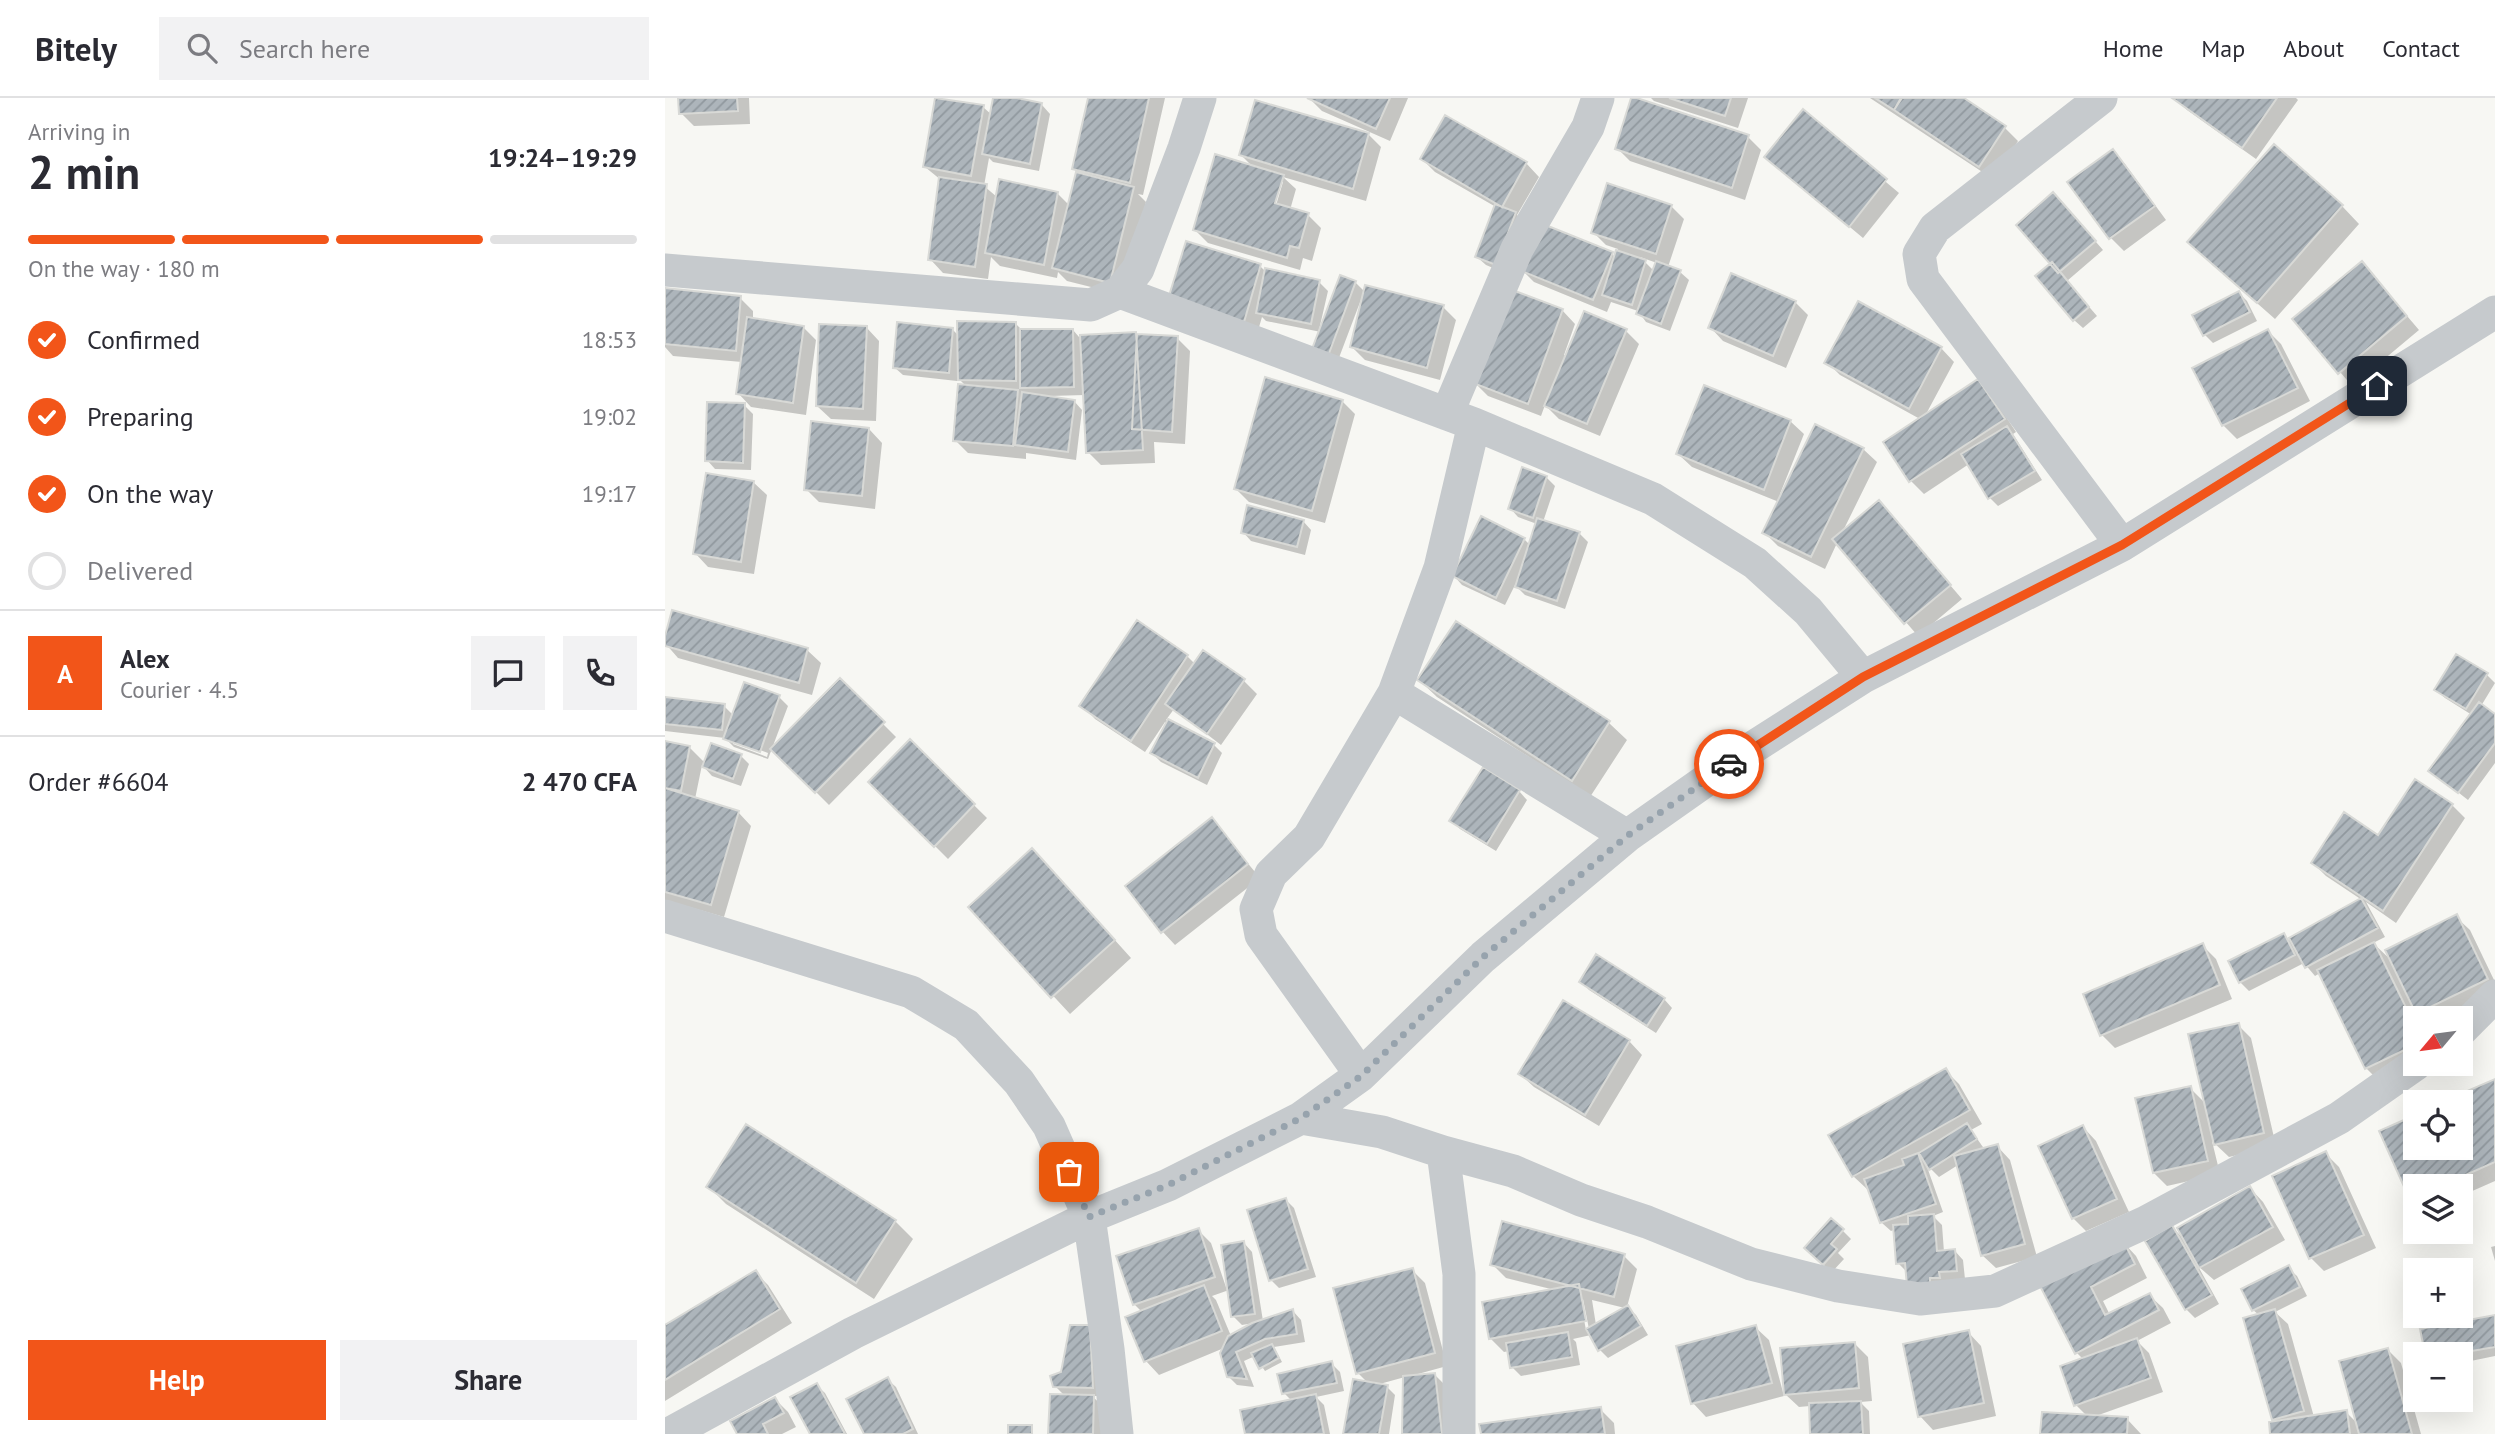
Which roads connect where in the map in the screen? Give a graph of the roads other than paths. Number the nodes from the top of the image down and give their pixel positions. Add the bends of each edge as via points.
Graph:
1 (1200, 98) edge
2 (1598, 98) edge
3 (2101, 98) edge
4 (665, 270) edge
5 (1120, 292) junction
6 (2495, 312) edge
7 (1461, 419) junction
8 (2122, 545) junction
9 (1863, 677) junction
10 (1394, 693) junction
11 (1627, 836) junction
12 (665, 916) edge
13 (2495, 996) edge
14 (2473, 1018) edge
15 (2403, 1073) edge
16 (1361, 1076) junction
17 (1301, 1118) junction
18 (1443, 1152) junction
19 (1089, 1217) junction
20 (669, 1434) edge
21 (1117, 1434) edge
22 (1459, 1434) edge

1 - 5 street via 1138,269
2 - 7 street via 1588,127 1517,249
3 - 8 street via 1935,228 1919,254 1923,278
4 - 5 street via 1091,305
5 - 7 street
6 - 8 street
7 - 9 street via 1653,499 1755,563 1808,611
7 - 10 street via 1440,568
8 - 9 street
9 - 11 street
10 - 11 street
10 - 16 street via 1309,837 1271,874 1256,909 1261,935
11 - 16 street via 1483,957
12 - 19 street via 911,992 966,1025 1019,1082 1049,1126
13 - 14 street
15 - 18 street via 2339,1118 2146,1222 1995,1291 1920,1299 1838,1286 1751,1264 1513,1171
16 - 17 street
17 - 18 street via 1382,1132
17 - 19 street via 1168,1185
18 - 22 street via 1459,1274
19 - 20 street via 853,1333
19 - 21 street

